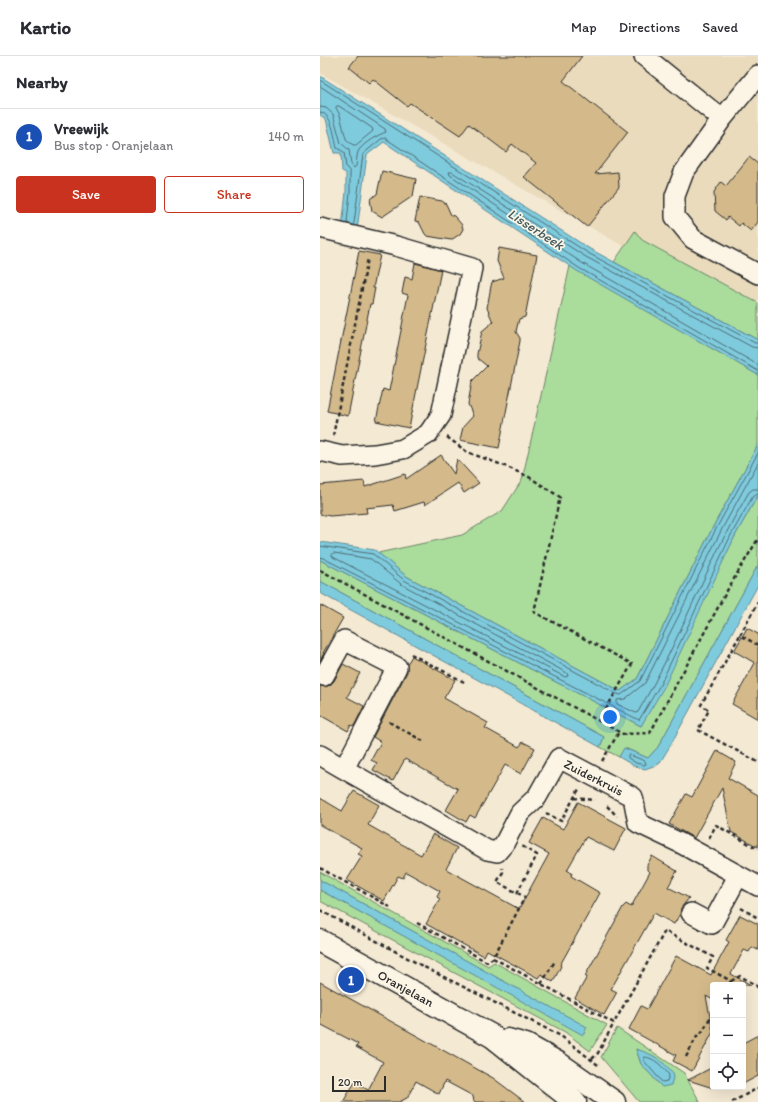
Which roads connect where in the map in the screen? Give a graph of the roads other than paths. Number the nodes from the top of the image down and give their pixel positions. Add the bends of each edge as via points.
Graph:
1 (644, 56) edge
2 (758, 75) edge
3 (722, 119) junction
4 (320, 228) edge
5 (758, 274) edge
6 (325, 453) edge
7 (324, 676) dead end
8 (320, 755) edge
9 (344, 769) junction
10 (738, 876) junction
11 (758, 886) edge
12 (691, 913) dead end
13 (320, 941) edge
14 (492, 1036) junction
15 (575, 1102) edge
16 (614, 1102) edge

1 - 3 street
2 - 3 street
3 - 5 street via 684,172 675,196 675,216 693,239
4 - 6 street via 472,268 441,415 434,427 428,434 403,449 342,456
7 - 9 street via 344,640 397,667
8 - 9 street
9 - 10 street, Zuiderkruis via 487,850 502,845 520,813 537,797 559,758 632,797 638,823
10 - 11 street
10 - 12 street via 712,924
13 - 14 main road, Oranjelaan
14 - 15 main road, Oranjelaan
14 - 16 main road, Oranjelaan via 526,1045 558,1063

